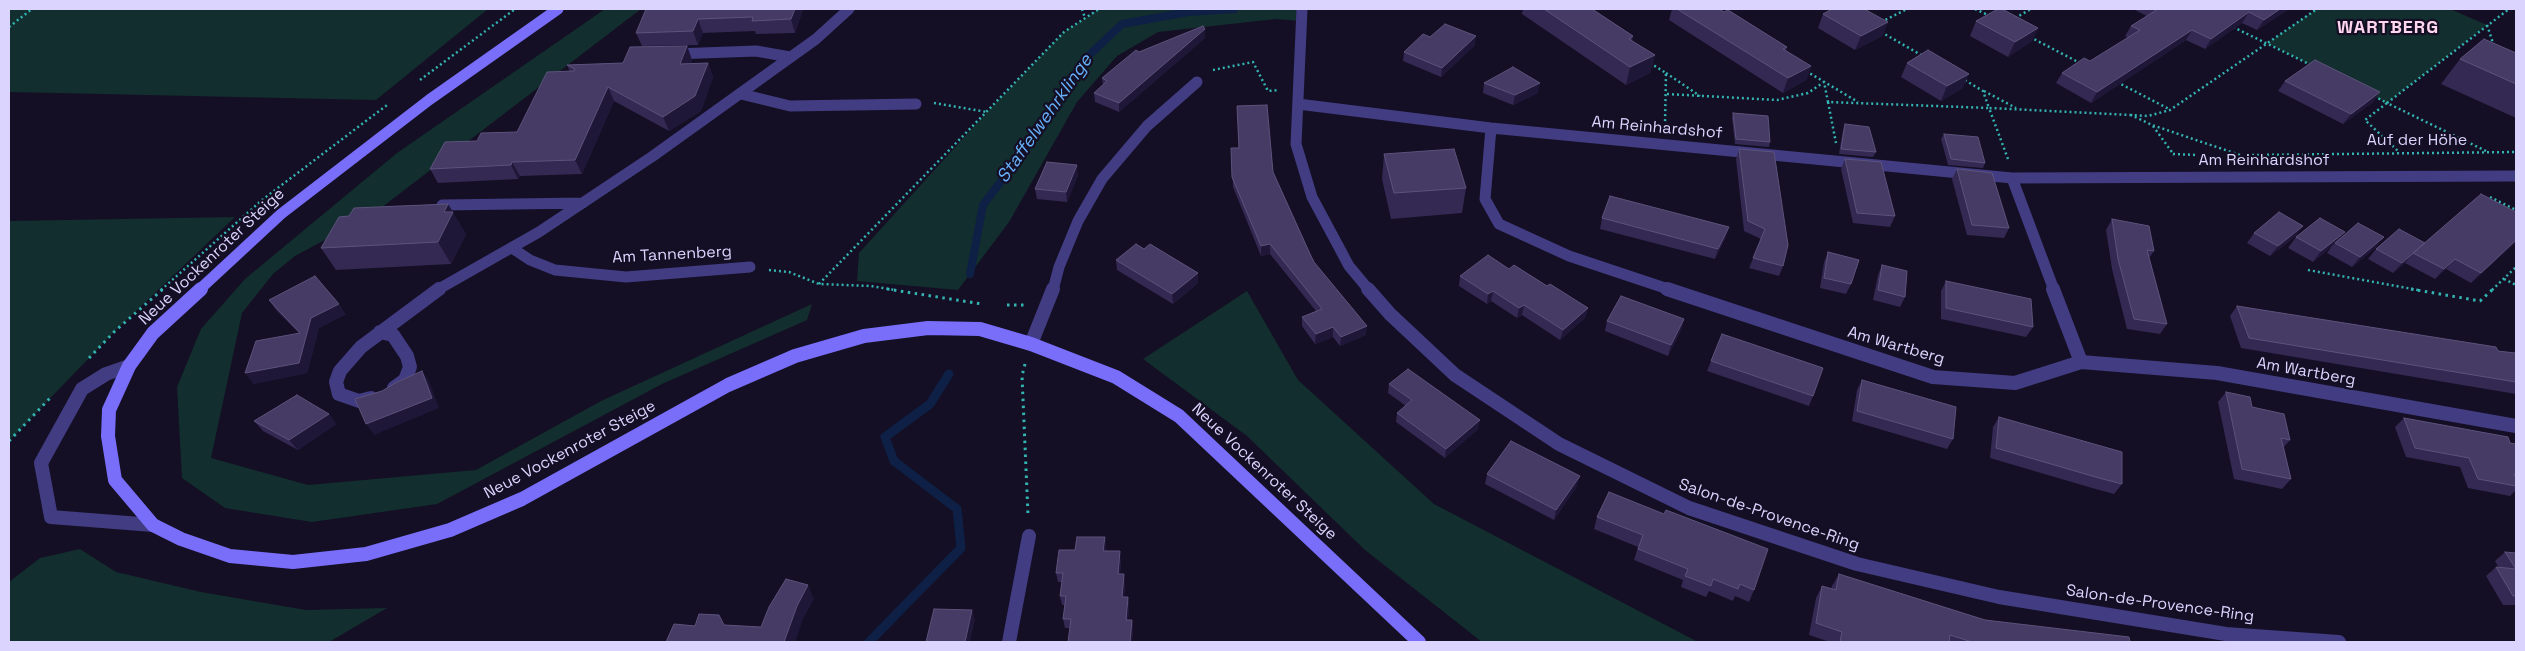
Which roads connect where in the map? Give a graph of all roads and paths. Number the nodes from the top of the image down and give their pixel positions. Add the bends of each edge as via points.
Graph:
1 (32, 9) edge
2 (558, 9) edge
3 (849, 9) edge
4 (1082, 9) edge
5 (1099, 9) edge
6 (1302, 9) edge
7 (1907, 9) edge
8 (1974, 9) edge
9 (2031, 9) edge
10 (2317, 9) edge
11 (2509, 9) edge
12 (1085, 18) junction
13 (1997, 20) edge
14 (2012, 20) edge
15 (1880, 23) edge
16 (2487, 25) junction
17 (2231, 26) edge
18 (9, 27) edge
19 (1881, 32) edge
20 (2022, 33) edge
21 (2266, 43) junction
22 (2498, 52) edge
23 (664, 54) edge
24 (1924, 56) edge
25 (790, 57) junction
26 (1649, 62) edge
27 (2083, 65) edge
28 (1800, 67) edge
29 (2318, 69) edge
30 (1666, 73) junction
31 (1958, 76) edge
32 (2109, 78) edge
33 (1197, 82) joint
34 (1824, 82) junction
35 (1279, 90) dead end
36 (1983, 91) junction
37 (741, 94) junction
38 (2370, 94) edge
39 (1701, 96) junction
40 (1828, 102) junction
41 (1860, 103) junction
42 (2387, 103) junction
43 (916, 104) joint
44 (1298, 104) junction
45 (1989, 108) junction
46 (2018, 109) junction
47 (2170, 110) junction
48 (987, 112) junction
49 (2131, 115) junction
50 (2152, 125) junction
51 (1491, 128) junction
52 (1836, 144) dead end
53 (2400, 152) junction
54 (2488, 152) junction
55 (2516, 152) edge
56 (2240, 155) junction
57 (2207, 156) dead end
58 (2224, 156) dead end
59 (2011, 166) dead end
60 (2516, 176) edge
61 (2012, 178) junction
62 (583, 203) junction
63 (442, 205) edge
64 (512, 248) junction
65 (2516, 267) edge
66 (750, 268) joint
67 (2308, 270) dead end
68 (2504, 279) junction
69 (819, 284) junction
70 (2516, 285) edge
71 (982, 304) dead end
72 (1007, 305) dead end
73 (1025, 305) dead end
74 (380, 332) junction
75 (1031, 344) junction
76 (2080, 362) junction
77 (128, 366) junction
78 (2516, 426) edge
79 (153, 525) junction
80 (1029, 536) joint
81 (1009, 642) edge
82 (1419, 642) edge
83 (2339, 642) edge

1 - 18 path
2 - 77 main road, Neue Vockenroter Steige via 429,100 281,214 153,333
3 - 25 street
4 - 12 path
5 - 12 path
6 - 44 street, Salon-de-Provence-Ring
7 - 15 path
8 - 13 path
9 - 14 path
10 - 21 path
11 - 16 path
12 - 48 path via 1064,32
16 - 22 path
16 - 42 path
17 - 21 path
19 - 24 path
20 - 27 path
21 - 29 path
21 - 47 path
23 - 25 street via 756,51
25 - 37 street
26 - 30 path
28 - 34 path
30 - 39 path
30 - 39 path via 1667,94
31 - 36 path
32 - 47 path
33 - 35 path via 1210,71 1253,62 1268,91
33 - 75 street via 1147,126 1102,179 1078,222
34 - 39 path via 1808,93 1777,100
34 - 40 path
34 - 41 path
36 - 45 path
36 - 46 path
37 - 43 street via 790,106
37 - 62 street
38 - 42 path
40 - 41 path
40 - 52 path
41 - 45 path
42 - 53 path via 2366,120
42 - 54 path
43 - 48 path via 942,103
44 - 51 street, Am Reinhardshof
44 - 83 street, Salon-de-Provence-Ring via 1296,144 1312,197 1349,266 1390,314 1455,375 1559,444 1689,508 1857,564 1999,596 2226,634
45 - 46 path
45 - 59 path
46 - 49 path
47 - 49 path via 2148,116
48 - 69 path
49 - 50 path
50 - 56 path
50 - 57 path via 2173,154
51 - 61 street, Am Reinhardshof
51 - 76 street, Am Wartberg via 1485,199 1499,224 1569,256 1933,377 2014,382
53 - 54 path, Auf der Höhe
53 - 56 path, Auf der Höhe
54 - 55 path, Auf der Höhe
56 - 58 path, Auf der Höhe
60 - 61 street, Am Reinhardshof
61 - 76 street
62 - 63 street
62 - 64 street
64 - 66 street, Am Tannenberg via 555,270 626,277
64 - 74 street via 438,289
65 - 68 path
66 - 69 path via 789,272
67 - 68 path via 2480,301
68 - 70 path
69 - 71 path via 871,286
72 - 73 path
74 - 74 street via 361,347 340,371 336,382 339,394 359,401 387,392 405,380 410,367 407,356 393,335
75 - 79 main road, Neue Vockenroter Steige via 980,329 928,328 864,336 795,356 728,385 522,499 450,530 366,554 293,562 230,556 181,539
75 - 80 path via 1022,376
75 - 82 main road, Neue Vockenroter Steige via 1116,377 1179,416
76 - 78 street, Am Wartberg via 2217,373
77 - 79 main road, Neue Vockenroter Steige via 109,410 108,436 115,480
77 - 79 street via 106,374 82,389 41,464 51,517
80 - 81 street

